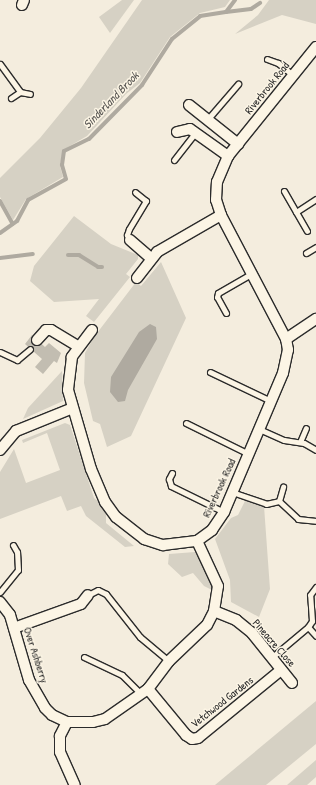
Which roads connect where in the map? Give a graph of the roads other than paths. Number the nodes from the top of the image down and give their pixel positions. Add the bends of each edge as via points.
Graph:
1 (316, 46) edge
2 (267, 59) dead end
3 (1, 68) edge
4 (293, 75) junction
5 (238, 84) dead end
6 (20, 92) junction
7 (30, 94) dead end
8 (11, 98) dead end
9 (189, 105) dead end
10 (207, 120) junction
11 (177, 132) dead end
12 (197, 132) junction
13 (238, 144) junction
14 (228, 156) junction
15 (174, 160) dead end
16 (284, 191) dead end
17 (135, 192) dead end
18 (316, 199) edge
19 (296, 212) junction
20 (221, 215) junction
21 (307, 231) dead end
22 (130, 240) joint
23 (316, 247) edge
24 (306, 253) dead end
25 (151, 258) junction
26 (251, 274) junction
27 (137, 278) dead end
28 (226, 313) dead end
29 (316, 319) edge
30 (92, 330) dead end
31 (286, 339) junction
32 (37, 340) dead end
33 (78, 346) junction
34 (30, 349) dead end
35 (0, 352) edge
36 (210, 372) dead end
37 (271, 401) junction
38 (73, 408) junction
39 (186, 423) dead end
40 (306, 428) dead end
41 (259, 429) junction
42 (300, 442) junction
43 (0, 450) edge
44 (316, 450) edge
45 (248, 454) junction
46 (172, 473) dead end
47 (283, 486) dead end
48 (232, 492) junction
49 (279, 501) junction
50 (224, 512) junction
51 (316, 521) edge
52 (197, 541) junction
53 (13, 545) dead end
54 (316, 587) edge
55 (0, 592) edge
56 (88, 594) joint
57 (0, 602) edge
58 (214, 611) junction
59 (308, 627) junction
60 (14, 628) junction
61 (316, 636) edge
62 (84, 657) dead end
63 (271, 658) junction
64 (169, 661) junction
65 (281, 670) junction
66 (292, 683) dead end
67 (144, 691) junction
68 (67, 722) junction
69 (75, 785) edge

1 - 4 street, Riverbrook Road
2 - 4 lane via 278,63
3 - 6 lane
4 - 13 street, Riverbrook Road
5 - 10 lane
6 - 7 lane
6 - 8 lane
9 - 10 street
10 - 13 street
11 - 12 street via 186,129
12 - 14 street
12 - 15 lane
13 - 14 street, Riverbrook Road
14 - 20 street, Riverbrook Road via 215,192
16 - 19 lane
17 - 22 lane via 146,202 129,229 127,235
18 - 19 lane
19 - 21 lane
20 - 25 street via 168,245
20 - 26 street, Riverbrook Road
22 - 25 street
23 - 24 lane
25 - 27 street
26 - 28 lane via 218,293 217,297
26 - 31 street, Riverbrook Road
29 - 31 street
30 - 33 street, Riverbrook Road
31 - 37 street, Riverbrook Road via 287,360
32 - 33 street via 46,330 51,330
33 - 38 street, Riverbrook Road via 72,357 68,380
34 - 35 lane via 17,360
36 - 37 lane
37 - 41 street, Riverbrook Road
38 - 43 street via 16,431
38 - 52 street, Riverbrook Road via 99,489 116,517 130,530 154,544 175,545
39 - 45 lane
40 - 42 lane
41 - 42 lane via 284,440
41 - 45 street, Riverbrook Road
42 - 44 lane
45 - 48 street, Riverbrook Road
46 - 50 lane via 168,479 171,486
47 - 49 lane
48 - 49 lane via 266,504
48 - 50 street, Riverbrook Road
49 - 51 lane via 298,519
50 - 52 street, Riverbrook Road via 212,530
52 - 58 street, Over Ashberry via 218,586
53 - 55 lane via 17,552 18,570
54 - 59 lane via 310,595 312,621
56 - 60 street via 81,604
56 - 64 lane via 98,590 106,594 140,637
57 - 60 street, Over Ashberry via 10,615
58 - 63 street, Pineacre Close via 231,617 248,629
58 - 64 street, Over Ashberry via 201,633
59 - 61 lane
59 - 63 lane
60 - 68 street, Over Ashberry via 29,680 37,696 52,715
62 - 67 lane via 122,675
63 - 65 street, Pineacre Close
64 - 67 street, Over Ashberry
65 - 66 street, Pineacre Close
65 - 67 street, Vetchwood Gardens via 198,738 192,739
67 - 68 street, Over Ashberry via 105,718 79,724
68 - 69 street via 60,736 60,752

